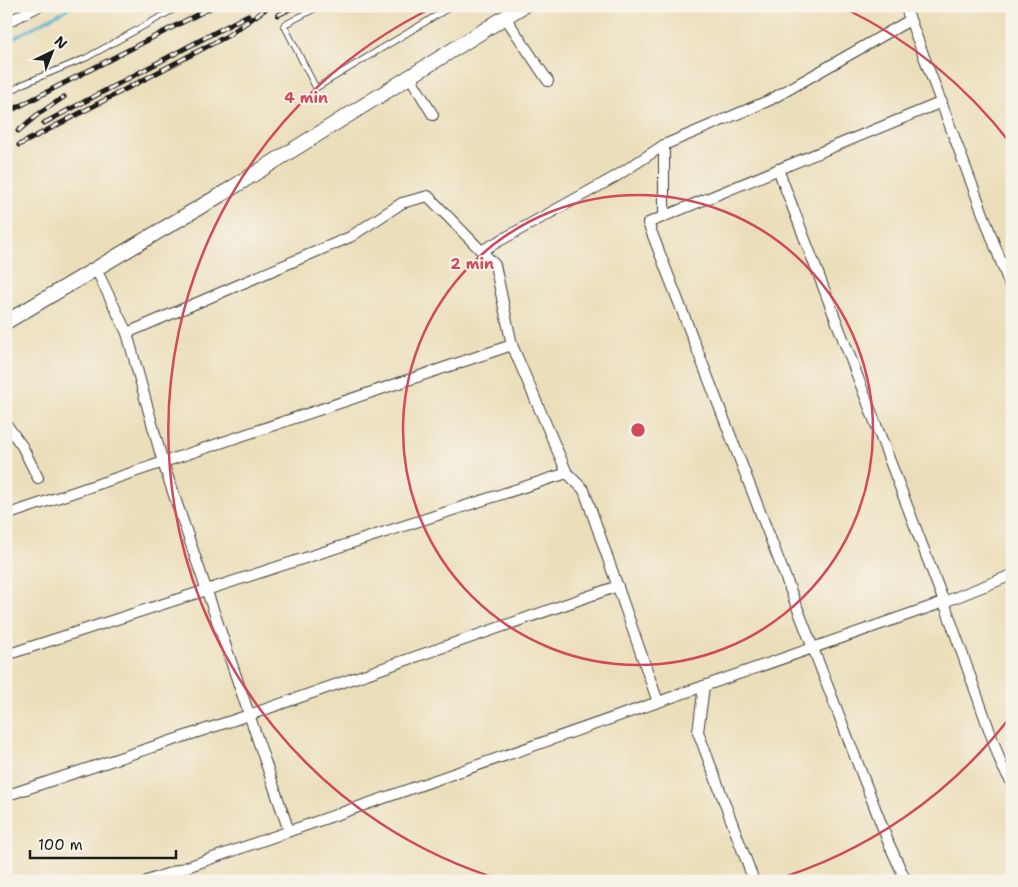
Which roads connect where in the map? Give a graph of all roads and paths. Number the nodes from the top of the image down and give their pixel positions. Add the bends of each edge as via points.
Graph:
1 (39, 6) edge
2 (180, 6) edge
3 (320, 6) edge
4 (452, 6) edge
5 (523, 6) edge
6 (905, 6) edge
7 (505, 17) junction
8 (910, 20) junction
9 (6, 23) edge
10 (410, 77) junction
11 (548, 82) dead end
12 (6, 94) edge
13 (942, 102) junction
14 (433, 115) dead end
15 (664, 145) junction
16 (778, 169) junction
17 (664, 216) junction
18 (483, 250) junction
19 (96, 268) junction
20 (1012, 291) edge
21 (6, 322) edge
22 (127, 333) junction
23 (512, 345) junction
24 (6, 424) edge
25 (163, 463) junction
26 (567, 473) junction
27 (38, 478) dead end
28 (6, 515) edge
29 (1012, 575) edge
30 (618, 586) junction
31 (207, 591) junction
32 (944, 602) junction
33 (813, 648) junction
34 (6, 655) edge
35 (704, 686) junction
36 (658, 702) junction
37 (249, 715) junction
38 (1012, 783) edge
39 (14, 793) dead end
40 (289, 831) junction
41 (147, 881) edge
42 (754, 881) edge
43 (906, 881) edge

1 - 9 street
2 - 12 lane via 86,58
3 - 4 lane via 284,25 316,88
5 - 7 main road
6 - 8 street
7 - 10 main road
7 - 11 street
8 - 13 street
8 - 15 street via 770,100
10 - 14 street
10 - 19 main road
13 - 16 street
13 - 20 street
15 - 17 street
15 - 18 street via 615,178
16 - 17 street
16 - 32 street
17 - 33 street via 648,223
18 - 22 street via 428,196 402,203 350,237
18 - 23 street via 495,265
19 - 21 main road
19 - 22 street
22 - 25 street
23 - 25 street
23 - 26 street
24 - 27 street via 22,446
25 - 28 street
25 - 31 street
26 - 30 street via 584,490
26 - 31 street
29 - 32 street
30 - 36 street
30 - 37 street
31 - 34 street
31 - 37 street
32 - 33 street
32 - 38 street via 1002,766
33 - 35 street
33 - 43 street
35 - 36 street
35 - 42 street via 698,732
36 - 40 street
37 - 39 street
37 - 40 street
40 - 41 street

